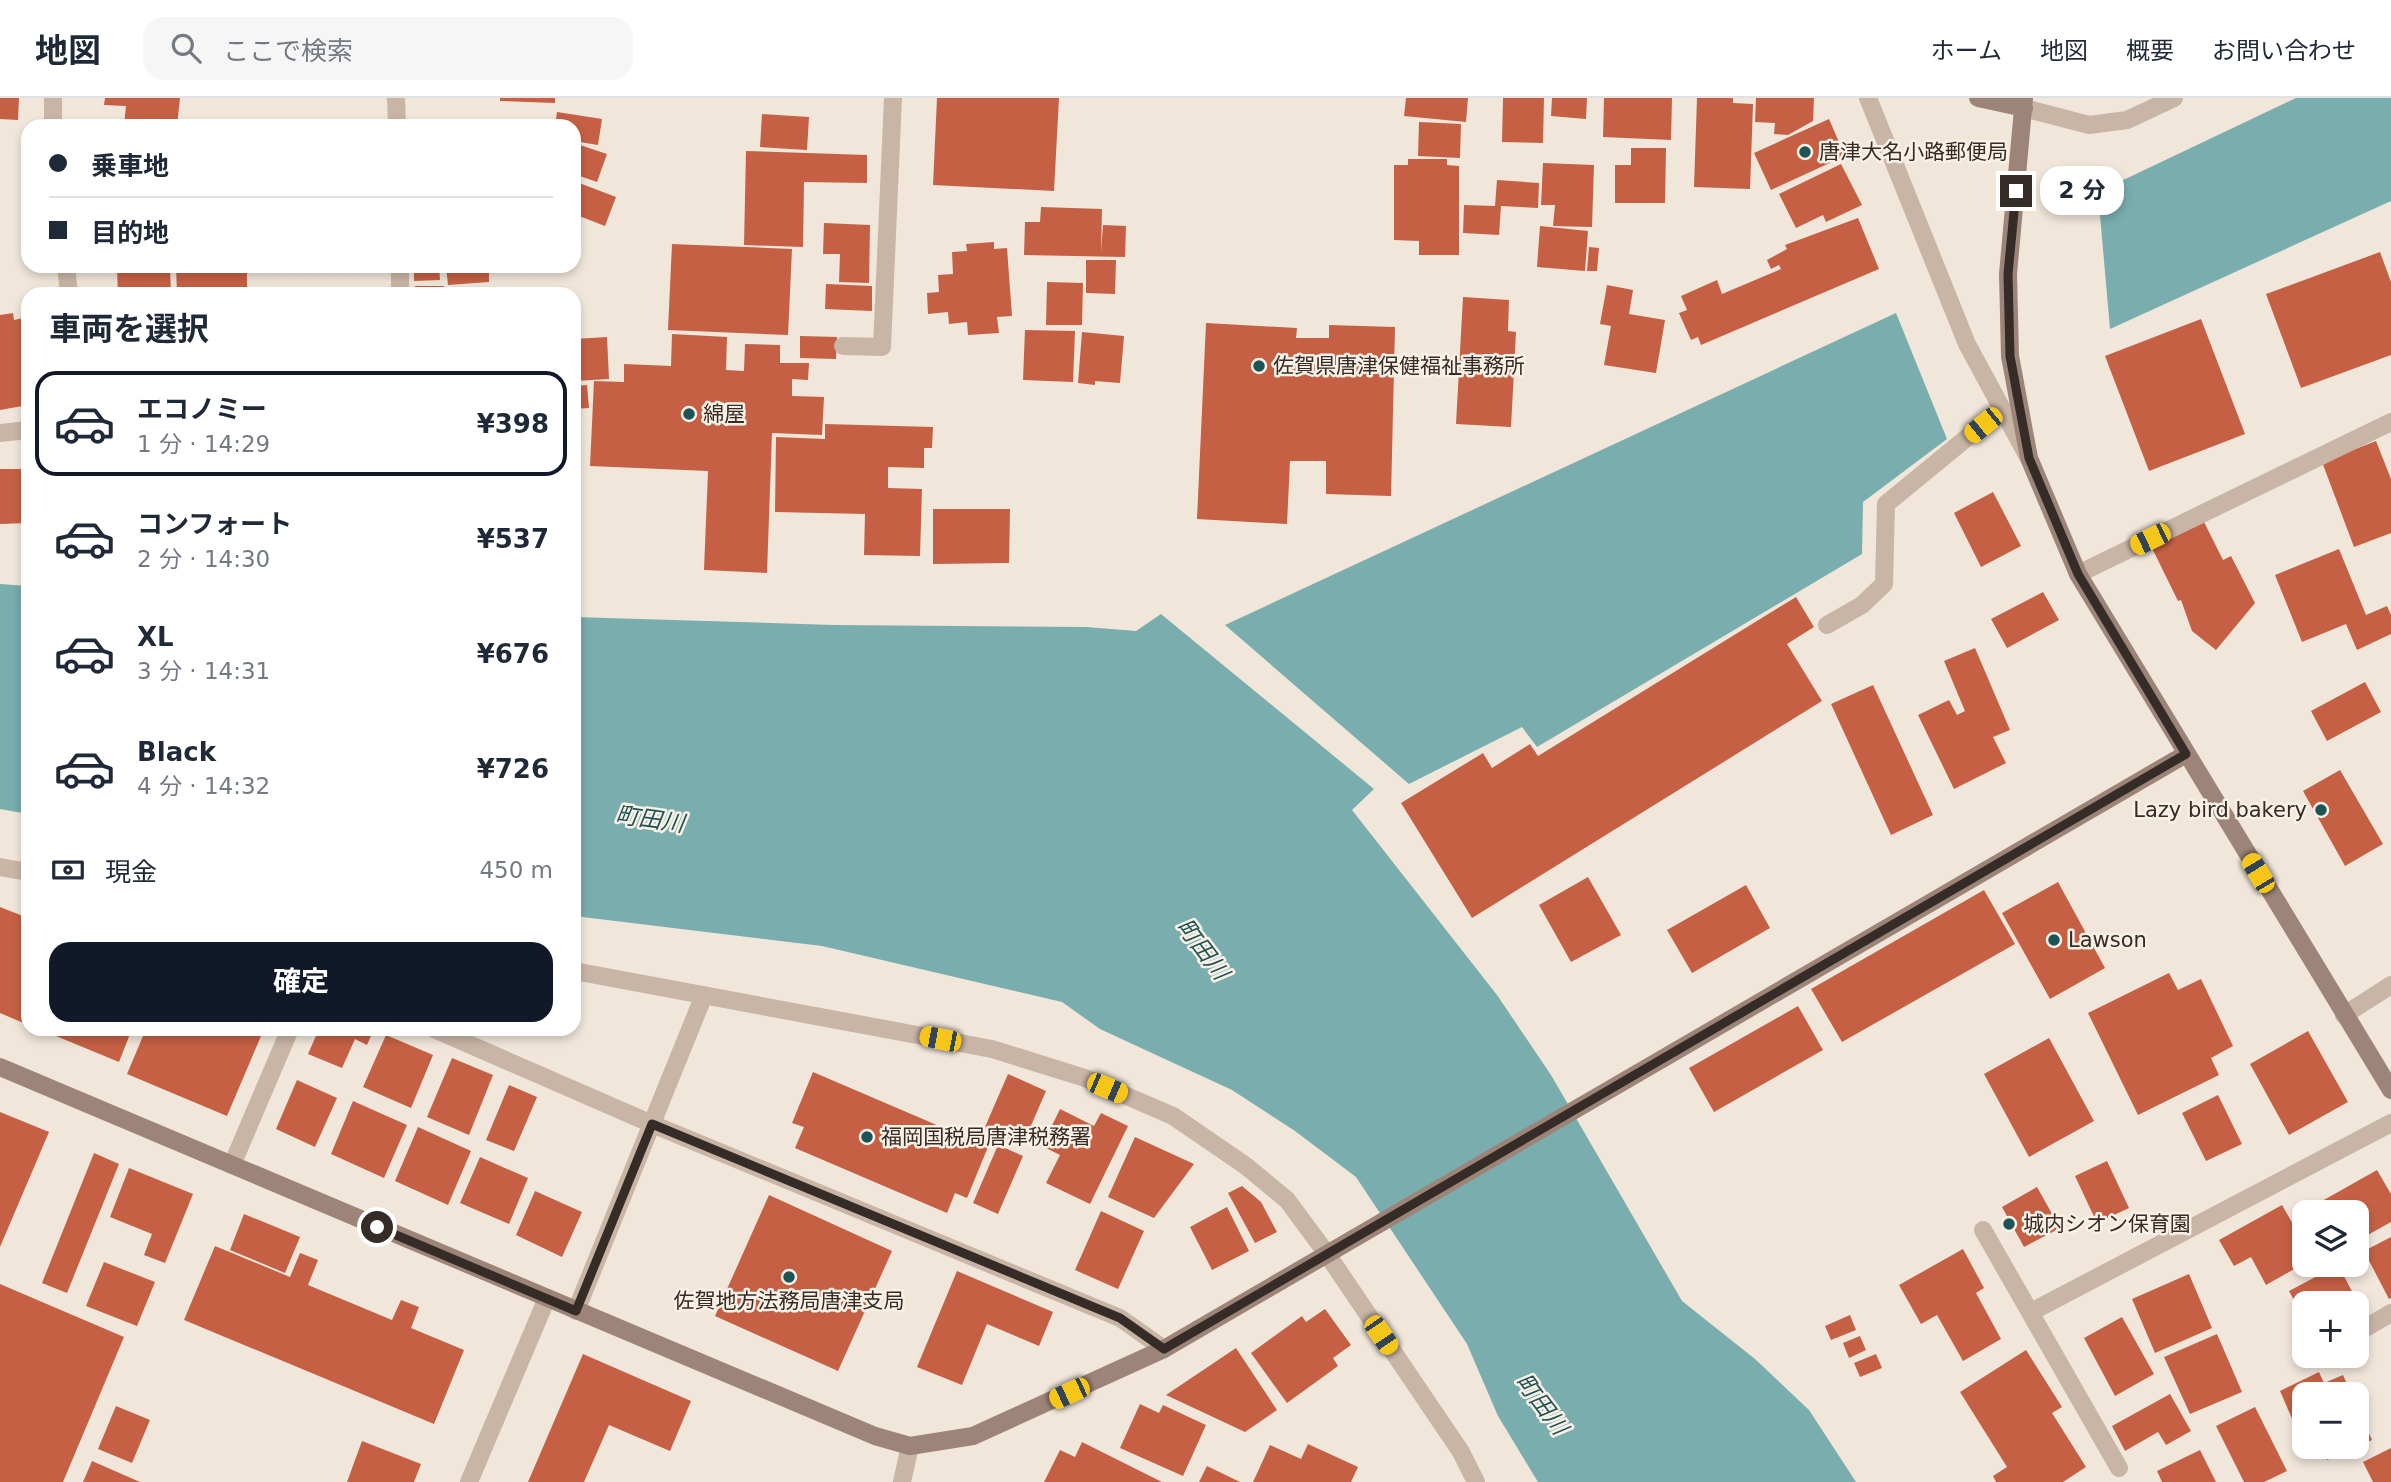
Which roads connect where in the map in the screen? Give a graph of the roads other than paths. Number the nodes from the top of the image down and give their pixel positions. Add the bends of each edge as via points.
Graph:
1 (53, 98) edge
2 (396, 98) edge
3 (893, 98) edge
4 (1868, 98) edge
5 (1978, 98) edge
6 (2174, 98) edge
7 (2024, 103) edge
8 (53, 119) edge
9 (397, 119) edge
10 (843, 346) dead end
11 (2002, 409) junction
12 (2391, 422) edge
13 (21, 430) edge
14 (0, 433) edge
15 (2029, 458) junction
16 (2078, 574) junction
17 (1827, 625) dead end
18 (2186, 754) junction
19 (0, 867) edge
20 (21, 871) edge
21 (581, 972) edge
22 (2391, 985) edge
23 (705, 995) junction
24 (2344, 1015) junction
25 (287, 1036) edge
26 (450, 1036) edge
27 (0, 1067) edge
28 (2391, 1090) edge
29 (2391, 1123) edge
30 (652, 1124) junction
31 (232, 1165) junction
32 (1983, 1230) dead end
33 (1327, 1254) junction
34 (547, 1298) junction
35 (576, 1311) junction
36 (2031, 1312) junction
37 (2391, 1313) edge
38 (2369, 1326) edge
39 (1164, 1349) junction
40 (910, 1446) junction
41 (2119, 1468) dead end
42 (469, 1482) edge
43 (902, 1482) edge
44 (1476, 1482) edge

1 - 8 street
2 - 9 street
3 - 10 street via 882,347
4 - 11 street via 1967,344
5 - 7 street
6 - 7 street via 2127,120 2089,125
7 - 15 street via 2008,274 2010,356
11 - 15 street
11 - 17 street via 1886,504 1884,584 1862,605
12 - 16 street
13 - 14 street
15 - 16 street
16 - 18 street
18 - 24 street
18 - 33 street
19 - 20 street
21 - 23 street
22 - 24 street
23 - 30 street
23 - 33 street via 992,1049 1085,1079 1173,1116 1246,1166 1287,1200
24 - 28 street
25 - 31 street
26 - 30 street
27 - 31 street
29 - 36 street
30 - 35 street
30 - 39 street via 1120,1318
31 - 34 street
32 - 36 street
33 - 39 street
33 - 44 street via 1461,1452
34 - 35 street
34 - 42 street
35 - 40 street via 875,1436
36 - 41 street
37 - 38 street
39 - 40 street via 973,1436
40 - 43 street

